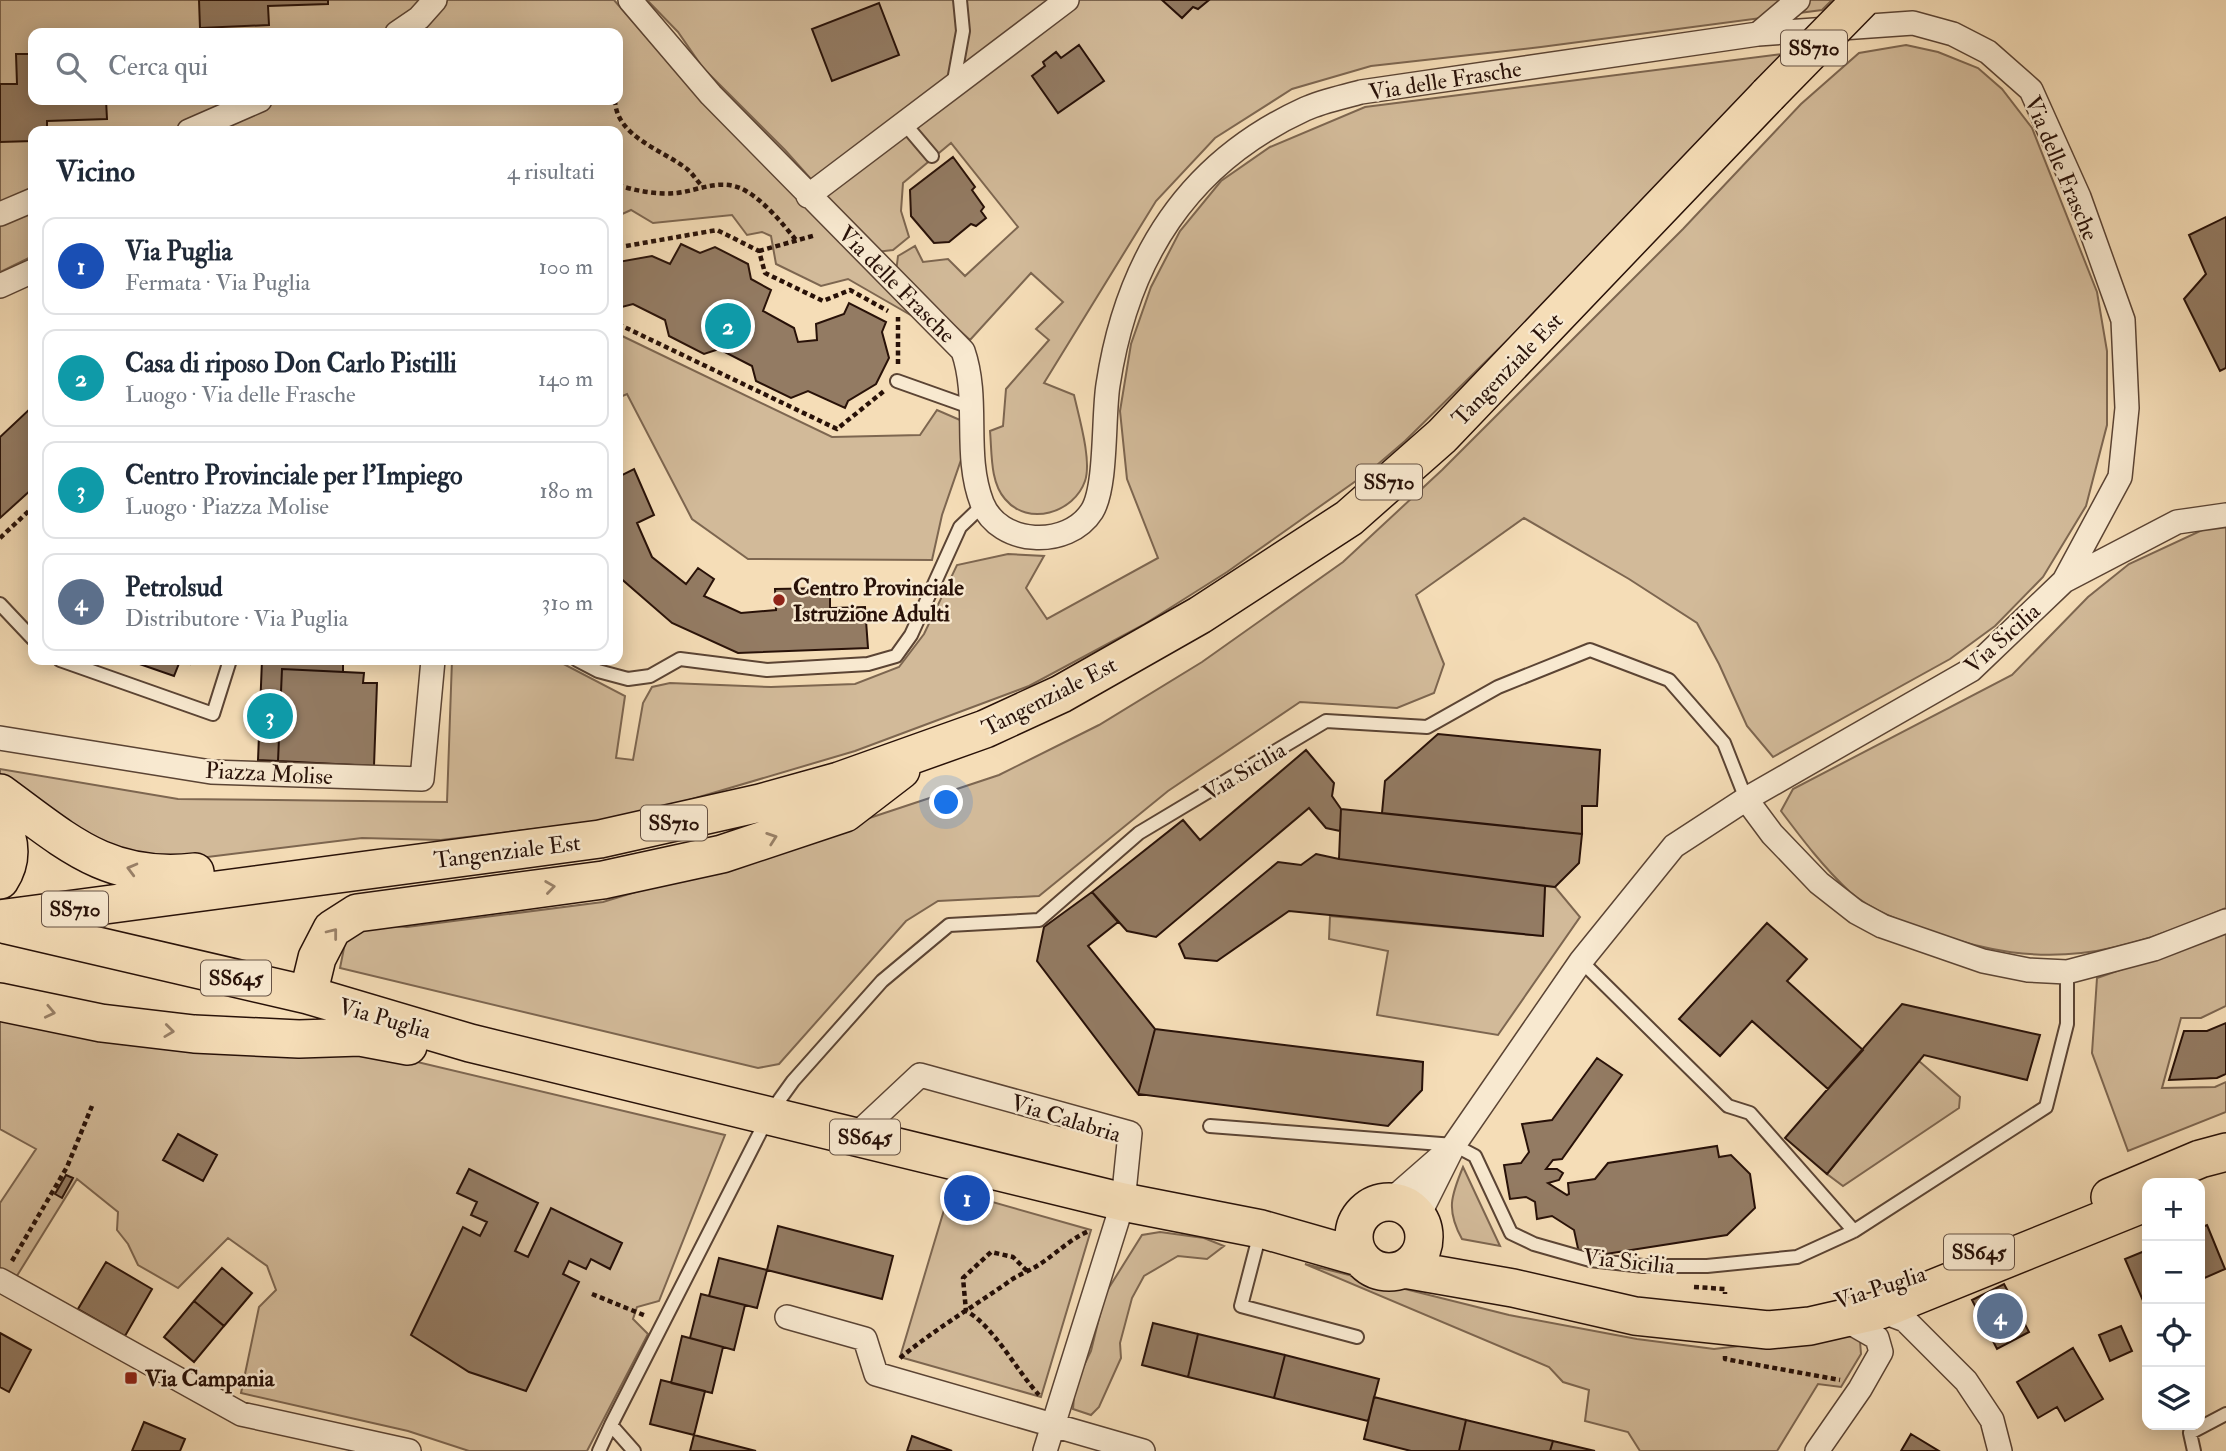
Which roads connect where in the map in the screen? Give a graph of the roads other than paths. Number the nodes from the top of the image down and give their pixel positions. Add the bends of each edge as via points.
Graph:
1 (435, 0) edge
2 (630, 0) edge
3 (960, 0) edge
4 (1067, 0) edge
5 (1798, 0) edge
6 (1861, 0) edge
7 (404, 28) edge
8 (1758, 34) junction
9 (953, 86) junction
10 (249, 105) edge
11 (904, 123) junction
12 (200, 126) edge
13 (932, 156) dead end
14 (808, 196) junction
15 (28, 202) edge
16 (0, 214) edge
17 (28, 273) edge
18 (0, 286) edge
19 (897, 381) road end
20 (973, 408) junction
21 (983, 505) junction
22 (2226, 515) edge
23 (2064, 582) junction
24 (0, 604) edge
25 (28, 634) edge
26 (74, 665) edge
27 (228, 665) edge
28 (433, 665) edge
29 (587, 665) edge
30 (0, 738) edge
31 (923, 753) junction
32 (0, 793) edge
33 (1746, 799) junction
34 (0, 820) edge
35 (419, 861) junction
36 (4, 874) edge
37 (2226, 920) edge
38 (0, 921) edge
39 (1581, 961) junction
40 (2067, 972) junction
41 (308, 995) junction
42 (0, 1002) edge
43 (470, 1042) junction
44 (770, 1113) junction
45 (1210, 1126) dead end
46 (856, 1135) junction
47 (1454, 1145) junction
48 (2226, 1152) edge
49 (2226, 1168) edge
50 (2205, 1178) edge
51 (2142, 1204) edge
52 (1119, 1216) junction
53 (1261, 1229) junction
54 (1399, 1229) junction
55 (1854, 1231) junction
56 (1, 1280) edge
57 (1952, 1282) junction
58 (1804, 1310) junction
59 (1881, 1310) junction
60 (787, 1317) dead end
61 (1843, 1319) junction
62 (1723, 1325) junction
63 (1357, 1337) dead end
64 (1933, 1349) junction
65 (2226, 1415) edge
66 (1055, 1419) junction
67 (611, 1425) junction
68 (409, 1451) edge
69 (599, 1451) edge
70 (634, 1451) edge
71 (1045, 1451) edge
72 (1143, 1451) edge
73 (1817, 1451) edge
74 (2000, 1451) edge
75 (2194, 1451) edge

1 - 7 street
2 - 14 street, Via delle Frasche via 711,95
3 - 9 lane via 963,31
4 - 9 street
5 - 8 street
6 - 31 main road, Tangenziale Est / SS710, bridge via 1442,436 1349,518 1200,615 1061,694
8 - 21 street, Via delle Frasche via 1361,92 1307,108 1251,139 1213,168 1175,208 1144,259 1122,316 1108,385 1102,481 1092,510 1074,528 1056,537 1031,538 1001,526
8 - 23 street, Via delle Frasche via 1913,23 1953,34 1988,52 2031,90 2079,197 2123,320 2127,408 2120,477
9 - 11 street
10 - 12 street
11 - 13 lane
11 - 14 street
14 - 20 street, Via delle Frasche via 963,351 972,375
15 - 16 street
17 - 18 street
19 - 20 lane
20 - 21 street, Via delle Frasche via 975,472
21 - 29 lane via 960,527 911,635 896,656 868,664 767,670 680,659 650,676 628,679
22 - 23 street, Via Sicilia via 2177,522
23 - 33 street, Via Sicilia via 1971,670
24 - 25 lane
26 - 27 lane via 213,714
28 - 30 street, Piazza Molise via 422,779 211,772
31 - 35 main road, Tangenziale Est / SS710 via 760,803 600,839
41 -> 31 main road via 317,958 332,929 357,913 603,880 722,855 845,813
35 -> 32 main road via 305,861 159,876 97,860
33 - 39 street, Via Sicilia via 1674,846
33 - 40 street, Via Sicilia via 1819,883 1856,912 1882,926 1983,961
33 - 44 lane, Via Sicilia via 1724,743 1669,680 1590,650 1498,687 1427,727 1326,721 1139,833 1040,920 949,925 882,981
34 - 36 main road via 9,839
35 - 38 main road, Tangenziale Est / SS710
37 - 40 street, Via Sicilia via 2154,949
38 - 41 main road, Via Puglia / SS645
39 - 47 street, Via Sicilia
39 - 55 lane via 1728,1107 1750,1113
40 - 55 lane, Via Sicilia via 2067,1024 2046,1107
41 - 43 main road, Via Puglia / SS645
42 -> 43 main road via 101,1023 194,1034 360,1037 430,1050
43 - 44 main road, Via Puglia / SS645
44 - 46 main road, Via Puglia / SS645
44 - 67 lane
45 - 47 lane
46 - 52 main road, Via Puglia / SS645
46 - 52 street, Via Calabria via 920,1075 1130,1133
47 - 54 street, Via Sicilia
47 - 54 street, Via Sicilia
47 - 55 lane, Via Sicilia via 1475,1156 1511,1233 1590,1260 1707,1266 1797,1257
48 - 58 main road, Via Puglia / SS645 via 1868,1295
49 - 50 main road
51 - 57 main road, Via Puglia / SS645
52 - 53 main road, Via Puglia / SS645
52 - 66 street, Via Calabria
53 - 54 main road, Via Puglia / SS645
53 - 54 main road, Via Puglia / SS645 via 1359,1257 1388,1273
53 - 63 lane via 1241,1306
54 - 62 main road, Via Puglia / SS645 via 1513,1288 1635,1316
56 - 68 street via 241,1414
57 - 59 main road, Via Puglia / SS645
57 - 64 street via 1923,1299 1918,1308 1920,1324
58 - 59 street via 1849,1306
58 - 62 main road, Via Puglia / SS645
59 - 61 main road, Via Puglia / SS645
59 - 64 street via 1905,1320
60 - 66 street via 865,1339 876,1374
61 - 62 main road, Via Puglia / SS645 via 1768,1329
61 - 64 street via 1885,1324
61 - 73 street via 1877,1338 1881,1352
64 - 74 street via 1966,1381 1992,1420
65 - 75 lane via 2190,1433
66 - 71 street, Via Calabria
66 - 72 street
67 - 69 lane
67 - 70 lane

